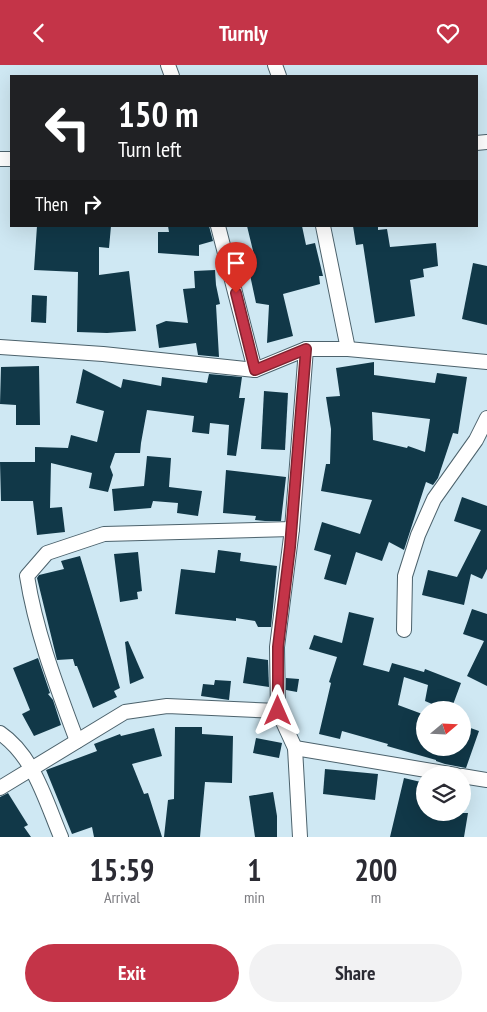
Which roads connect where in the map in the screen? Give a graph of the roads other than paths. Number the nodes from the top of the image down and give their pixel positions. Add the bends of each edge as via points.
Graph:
1 (218, 227) edge
2 (323, 227) edge
3 (0, 347) edge
4 (306, 349) junction
5 (348, 349) junction
6 (487, 361) edge
7 (255, 370) junction
8 (487, 418) edge
9 (292, 529) junction
10 (404, 630) dead end
11 (278, 711) junction
12 (0, 733) edge
13 (77, 741) junction
14 (295, 748) junction
15 (32, 768) junction
16 (416, 768) edge
17 (471, 777) edge
18 (487, 780) edge
19 (0, 788) edge
20 (61, 837) edge
21 (300, 837) edge

1 - 7 street
2 - 5 street
3 - 7 street
4 - 5 street
4 - 7 street
4 - 9 street
5 - 6 street
8 - 10 street via 476,441 434,499 418,535 405,576
9 - 11 street via 278,647
9 - 13 street via 104,534 47,553 27,576 28,585 32,609
11 - 13 street via 167,707 142,710 125,713
11 - 14 street
12 - 15 street via 8,738
13 - 15 street
14 - 16 street
14 - 21 street
15 - 19 street
15 - 20 street
17 - 18 street

